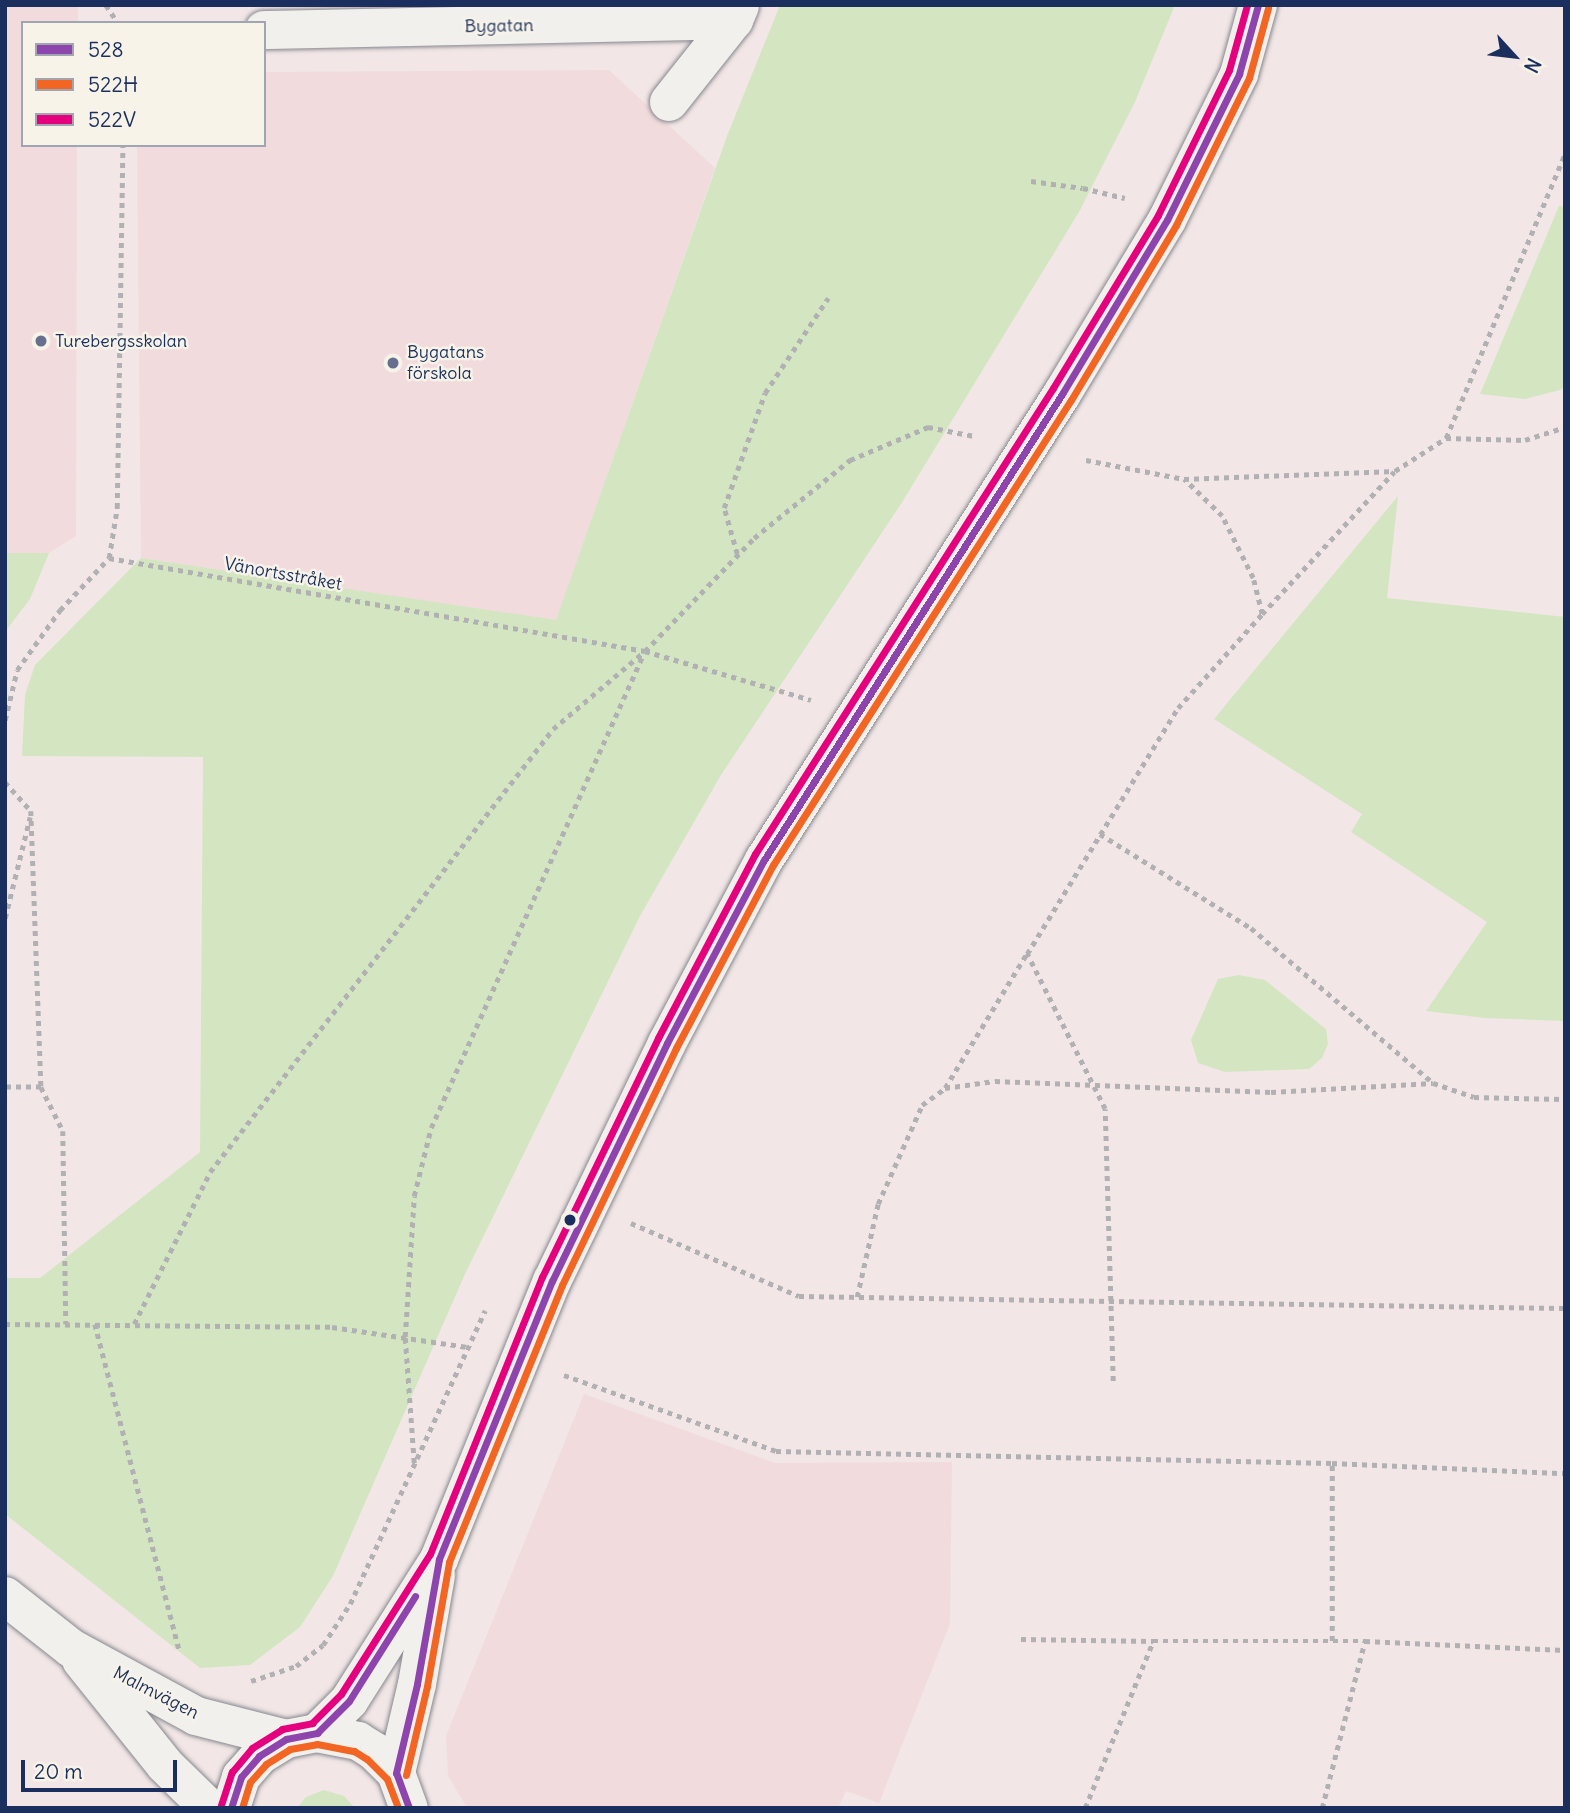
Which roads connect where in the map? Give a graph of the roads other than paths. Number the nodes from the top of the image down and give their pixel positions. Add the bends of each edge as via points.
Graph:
1 (1258, 5) edge
2 (737, 13) edge
3 (266, 30) edge
4 (669, 102) dead end
5 (439, 1559) junction
6 (5, 1596) edge
7 (71, 1648) junction
8 (302, 1736) junction
9 (407, 1798) edge
10 (209, 1808) edge
11 (231, 1808) edge

1 - 5 street via 1240,74 1167,220 1062,394 764,860 667,1043 552,1281
2 - 3 street, Bygatan
2 - 4 street, Bygatan
5 - 8 street via 349,1701
5 - 9 street via 417,1684
6 - 7 street, Malmvägen
7 - 8 street, Malmvägen via 196,1716
7 - 10 street, Malmvägen via 164,1765
8 - 9 street, Malmvägen via 358,1741 374,1751
8 - 11 street via 259,1756 241,1777

